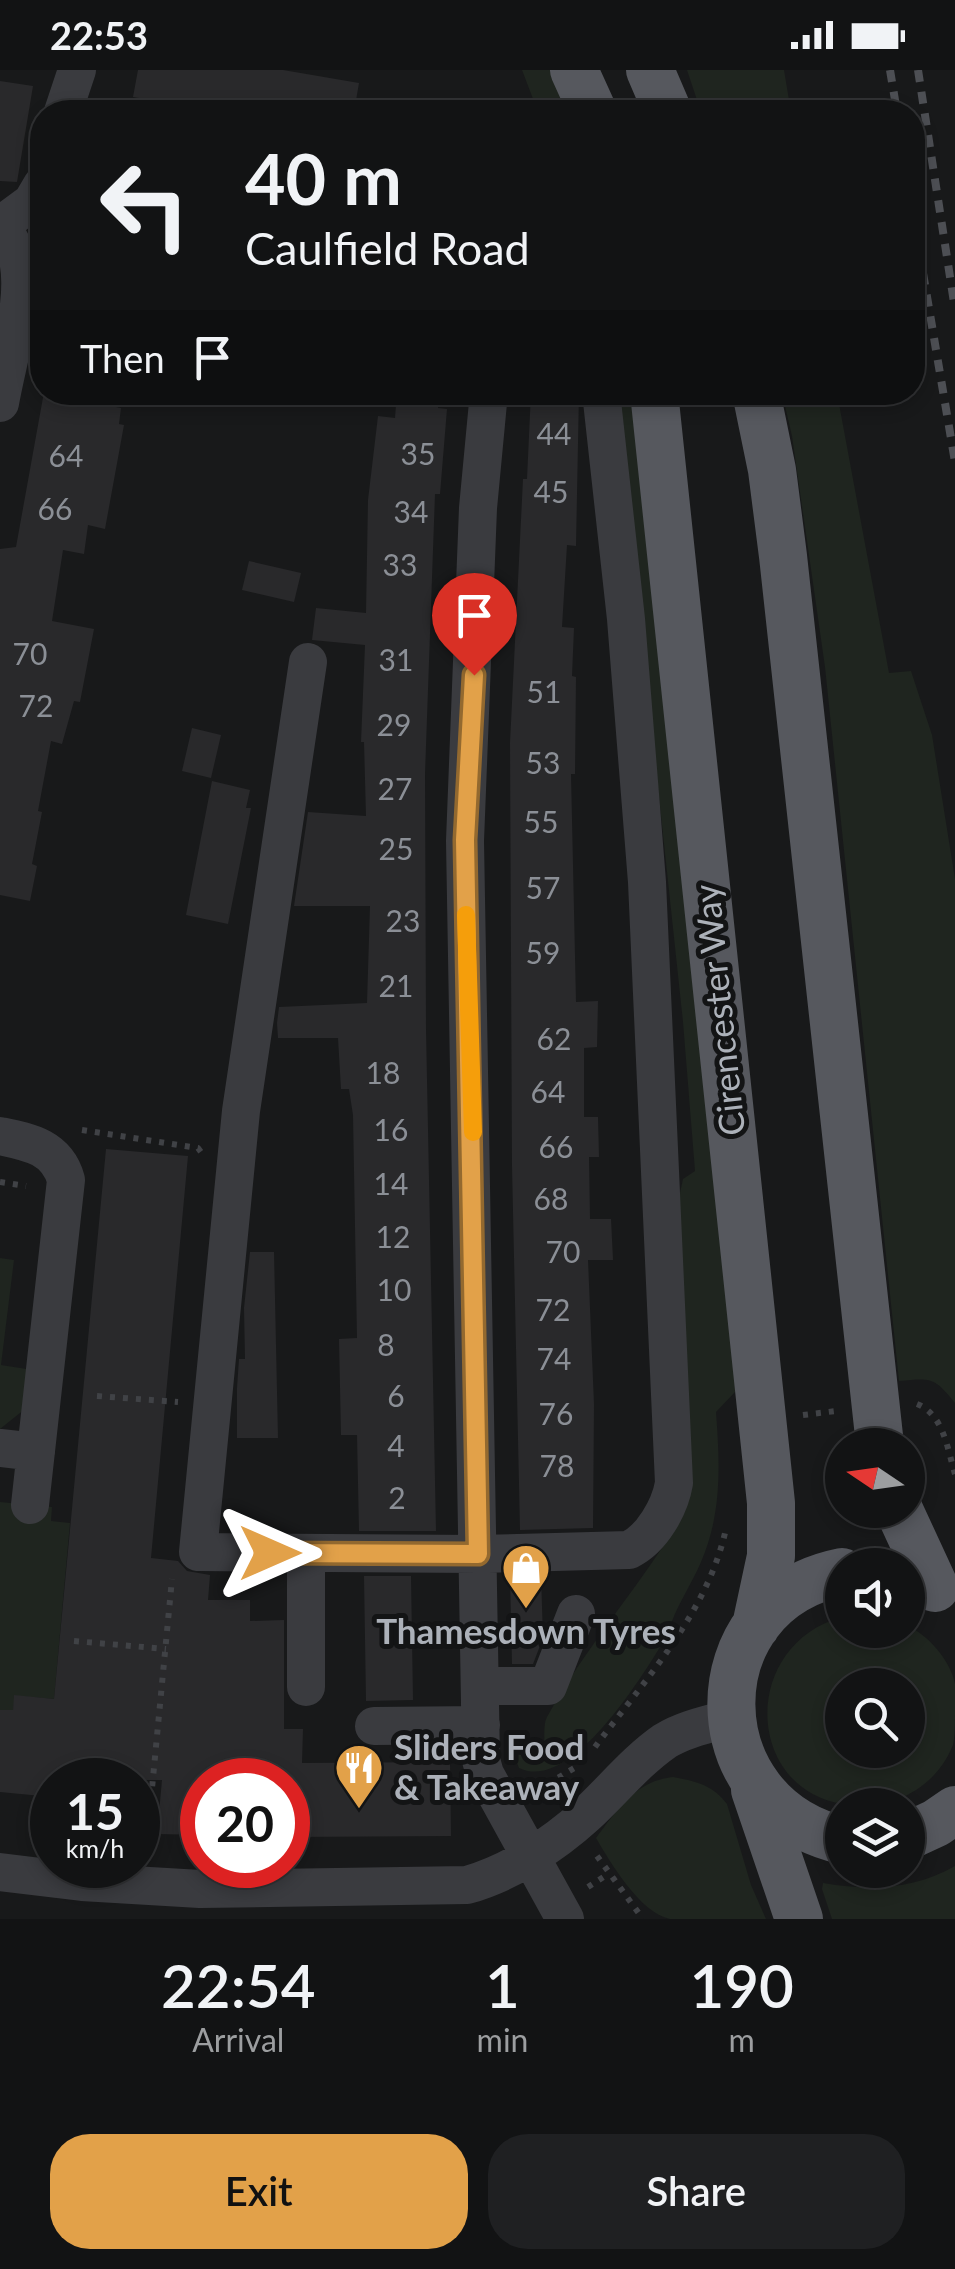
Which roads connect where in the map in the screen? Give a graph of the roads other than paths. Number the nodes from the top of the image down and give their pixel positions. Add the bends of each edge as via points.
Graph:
1 (77, 70) edge
2 (574, 70) edge
3 (650, 70) edge
4 (66, 100) edge
5 (588, 100) edge
6 (663, 100) edge
7 (30, 207) edge
8 (15, 241) edge
9 (0, 403) edge
10 (488, 405) edge
11 (602, 405) edge
12 (655, 405) edge
13 (759, 405) edge
14 (308, 662) dead end
15 (0, 1136) edge
16 (878, 1428) edge
17 (18, 1450) edge
18 (30, 1504) dead end
19 (908, 1528) edge
20 (306, 1553) junction
21 (478, 1554) junction
22 (825, 1578) edge
23 (941, 1594) edge
24 (576, 1614) dead end
25 (756, 1626) junction
26 (480, 1686) junction
27 (306, 1687) dead end
28 (731, 1718) junction
29 (481, 1724) junction
30 (374, 1726) dead end
31 (752, 1782) junction
32 (955, 1810) edge
33 (925, 1829) edge
34 (825, 1837) edge
35 (531, 1856) junction
36 (0, 1872) edge
37 (147, 1903) edge
38 (565, 1919) edge
39 (799, 1919) edge

1 - 4 street
2 - 5 main road
3 - 6 main road
7 - 8 street
8 - 9 street via 18,304
10 - 21 street via 465,840
11 - 21 street via 647,882 674,1483 647,1537 629,1550
12 - 25 main road, Cirencester Way via 771,1503 771,1556
13 - 16 main road via 783,556
14 - 20 street via 242,1110 198,1552
15 - 17 street via 46,1150 66,1180
17 - 18 street
19 - 23 main road
20 - 21 street
20 - 27 street
21 - 26 street
22 - 25 main road via 775,1604
24 - 26 street via 548,1686
25 - 28 main road via 740,1654
26 - 29 street
28 - 31 main road
28 - 35 street via 665,1742
29 - 30 street
29 - 35 street via 485,1774
31 - 34 main road via 795,1823
31 - 39 main road
32 - 33 main road
35 - 37 street via 485,1880 448,1888 258,1890
35 - 38 street
36 - 37 street

